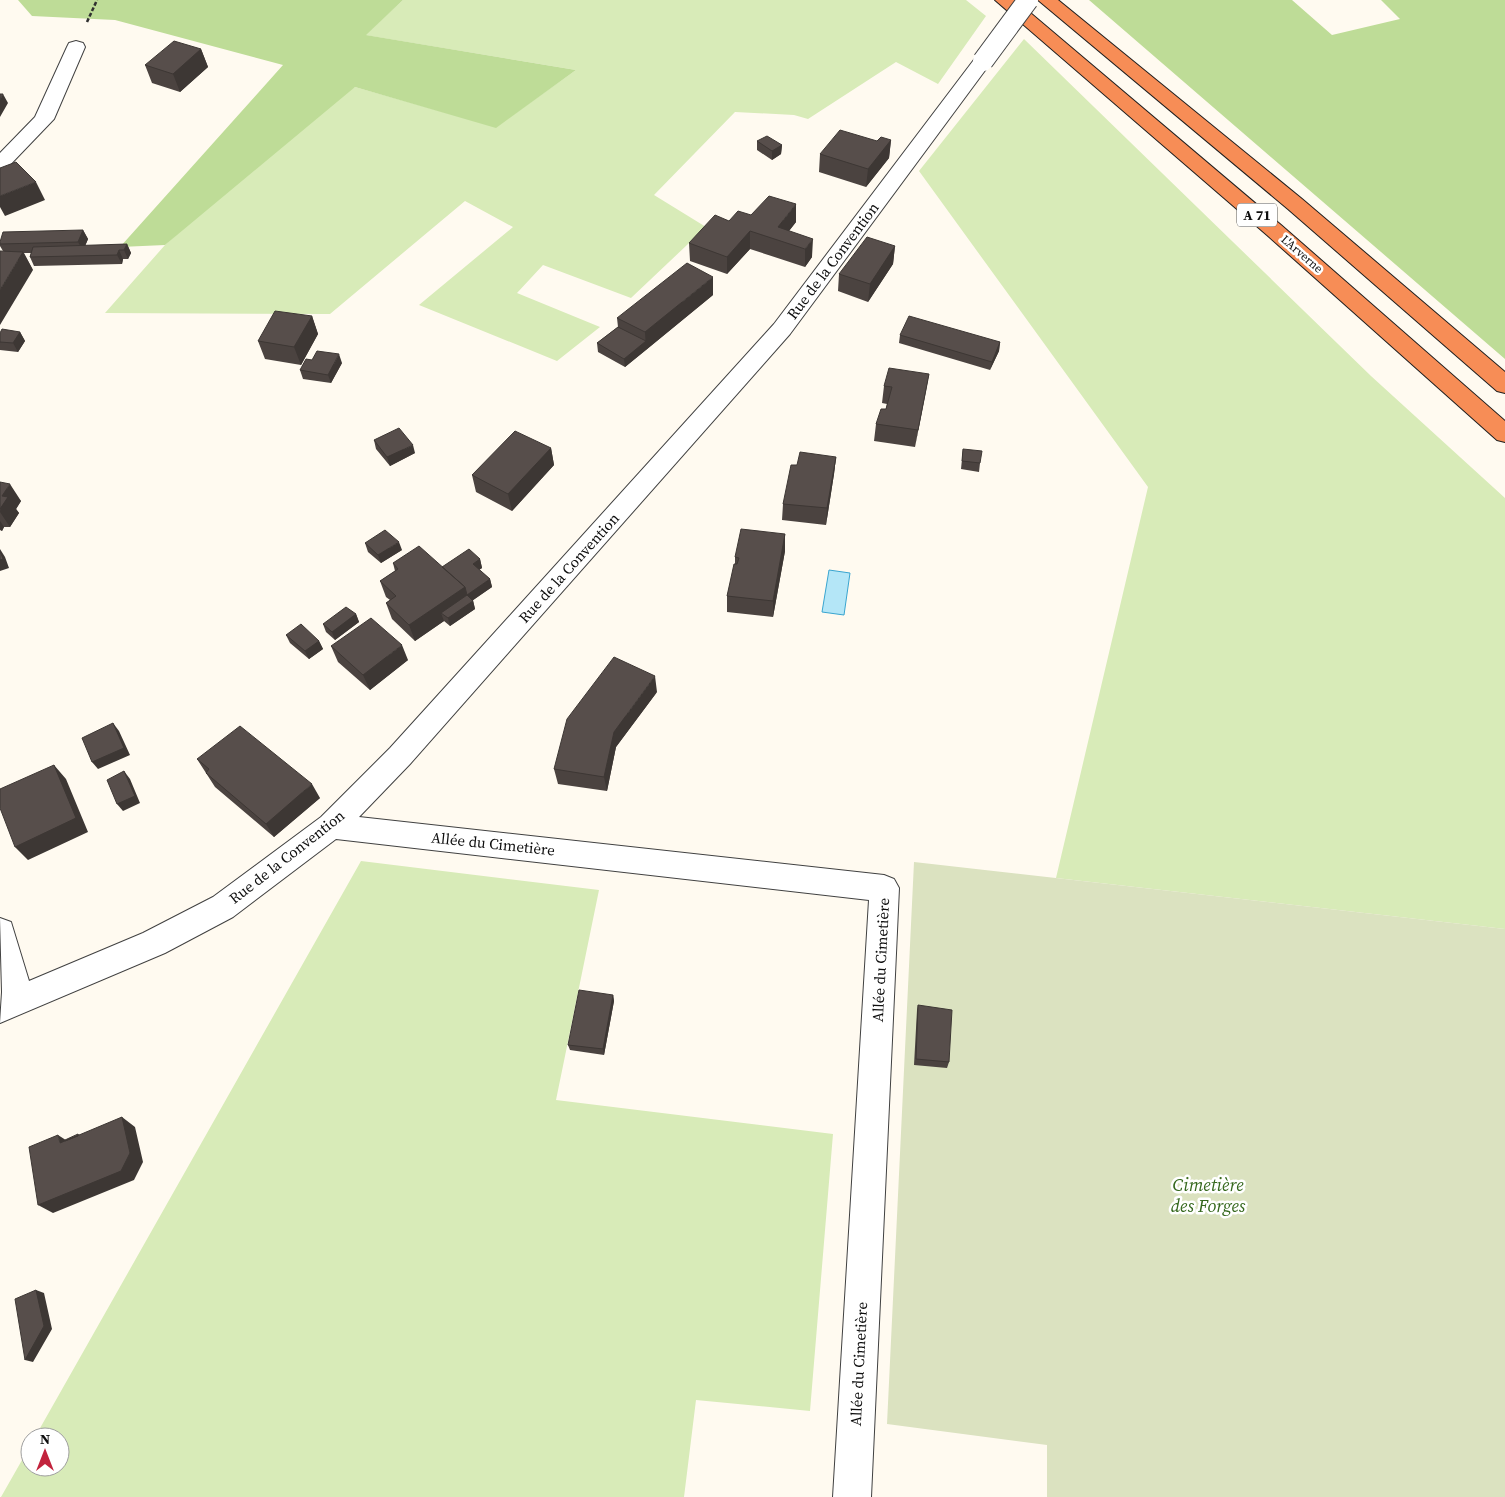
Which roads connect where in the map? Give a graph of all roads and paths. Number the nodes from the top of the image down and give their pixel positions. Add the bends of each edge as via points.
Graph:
1 (1004, 0) edge
2 (1028, 0) edge
3 (1047, 0) edge
4 (76, 47) dead end
5 (0, 164) edge
6 (1505, 385) edge
7 (1505, 434) edge
8 (331, 826) junction
9 (0, 932) edge
10 (10, 1003) edge
11 (852, 1497) edge

1 - 7 highway, L'Arverne / A 71 via 1266,223
2 - 8 street, Rue de la Convention, bridge via 782,329 400,756
3 - 6 highway, A 71 via 1295,204
4 - 5 street via 44,119
8 - 10 street, Rue de la Convention via 223,907 154,942
8 - 11 street, Allée du Cimetière via 884,888
9 - 10 street

